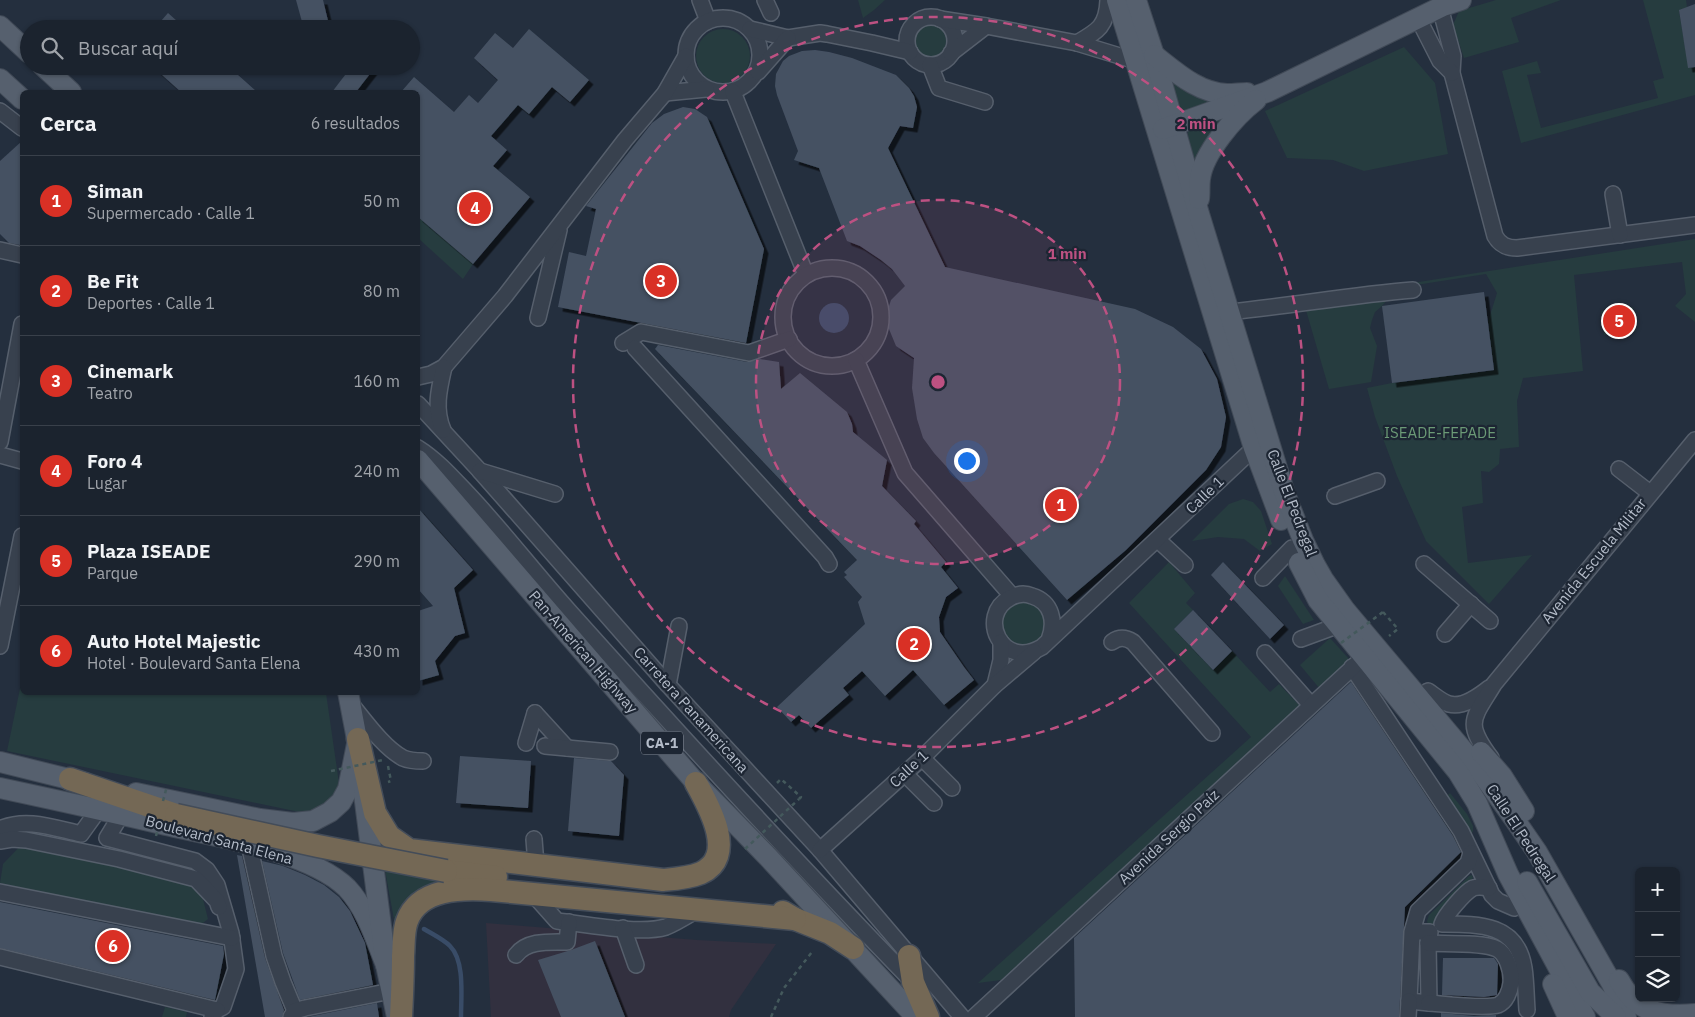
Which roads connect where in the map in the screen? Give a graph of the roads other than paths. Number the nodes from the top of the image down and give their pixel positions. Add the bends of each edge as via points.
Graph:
1 (700, 0) edge
2 (1108, 0) edge
3 (1117, 0) edge
4 (1136, 0) edge
5 (1448, 3) edge
6 (1418, 18) junction
7 (940, 19) junction
8 (708, 21) junction
9 (0, 26) edge
10 (986, 26) junction
11 (750, 29) junction
12 (910, 29) junction
13 (788, 38) junction
14 (872, 43) junction
15 (1077, 43) junction
16 (20, 45) edge
17 (910, 52) junction
18 (951, 53) junction
19 (686, 56) junction
20 (1145, 58) junction
21 (930, 65) junction
22 (1452, 73) junction
23 (53, 75) edge
24 (755, 75) junction
25 (0, 79) edge
26 (706, 89) junction
27 (69, 90) edge
28 (733, 92) junction
29 (1267, 92) junction
30 (665, 93) junction
31 (20, 97) edge
32 (986, 102) dead end
33 (0, 111) edge
34 (20, 126) edge
35 (1165, 128) junction
36 (1613, 194) dead end
37 (1199, 214) junction
38 (1695, 224) edge
39 (560, 225) junction
40 (1620, 234) junction
41 (0, 250) edge
42 (20, 255) edge
43 (806, 275) junction
44 (1413, 290) dead end
45 (1229, 312) junction
46 (538, 318) dead end
47 (20, 335) edge
48 (789, 338) junction
49 (856, 360) junction
50 (444, 367) junction
51 (420, 377) edge
52 (420, 406) edge
53 (444, 433) junction
54 (1695, 440) edge
55 (0, 442) edge
56 (1254, 448) junction
57 (420, 450) edge
58 (0, 455) edge
59 (20, 460) edge
60 (420, 462) edge
61 (1619, 469) dead end
62 (479, 470) junction
63 (1377, 481) dead end
64 (1650, 493) junction
65 (555, 494) dead end
66 (1335, 496) dead end
67 (1158, 540) junction
68 (20, 548) edge
69 (1292, 548) junction
70 (829, 564) dead end
71 (1424, 564) dead end
72 (1185, 565) dead end
73 (1263, 578) dead end
74 (1012, 596) junction
75 (1090, 602) junction
76 (1471, 604) junction
77 (1046, 605) junction
78 (1490, 621) dead end
79 (679, 626) dead end
80 (1345, 630) junction
81 (1445, 634) dead end
82 (1301, 639) dead end
83 (1049, 640) junction
84 (1000, 642) junction
85 (1112, 642) dead end
86 (0, 646) edge
87 (1034, 652) junction
88 (1265, 653) dead end
89 (1358, 662) junction
90 (1494, 684) junction
91 (668, 685) junction
92 (995, 685) junction
93 (1428, 691) junction
94 (349, 698) edge
95 (1311, 705) junction
96 (1212, 733) dead end
97 (358, 739) junction
98 (526, 743) dead end
99 (545, 746) dead end
100 (567, 748) junction
101 (610, 752) dead end
102 (922, 758) junction
103 (423, 761) dead end
104 (0, 762) edge
105 (1458, 772) junction
106 (905, 774) junction
107 (1502, 776) junction
108 (70, 779) junction
109 (696, 783) junction
110 (0, 788) edge
111 (952, 788) dead end
112 (934, 803) dead end
113 (99, 809) junction
114 (121, 814) junction
115 (0, 829) edge
116 (534, 839) dead end
117 (0, 841) edge
118 (248, 844) junction
119 (820, 850) junction
120 (1471, 854) junction
121 (536, 865) junction
122 (1515, 873) junction
123 (1489, 888) junction
124 (0, 892) edge
125 (533, 894) junction
126 (1514, 908) junction
127 (697, 910) junction
128 (795, 919) junction
129 (569, 922) junction
130 (623, 928) junction
131 (1412, 932) junction
132 (1433, 933) junction
133 (232, 936) junction
134 (853, 948) junction
135 (516, 955) dead end
136 (909, 956) junction
137 (0, 957) edge
138 (1606, 958) junction
139 (386, 965) junction
140 (636, 965) dead end
141 (913, 982) junction
142 (391, 991) junction
143 (1409, 1001) junction
144 (1429, 1002) junction
145 (1527, 1010) dead end
146 (214, 1013) edge
147 (293, 1014) edge
148 (1695, 1014) edge
149 (397, 1017) edge
150 (401, 1017) edge
151 (916, 1017) edge
152 (928, 1017) edge
153 (962, 1017) edge
154 (974, 1017) edge
155 (1408, 1017) edge
156 (1568, 1017) edge
157 (1585, 1017) edge
158 (1616, 1017) edge
159 (1626, 1017) edge
160 (1630, 1017) edge

1 - 8 street
2 - 15 street via 1100,28
3 - 20 main road, Calle El Pedregal
4 - 20 main road, Calle El Pedregal
5 - 6 main road
5 - 22 street
6 - 22 street via 1440,61
6 - 29 main road
7 - 10 street
7 - 12 street via 925,18
7 - 18 street via 953,33 955,42
8 - 11 street via 732,19
8 - 19 street via 692,35
9 - 16 main road
10 - 15 street
10 - 18 street
11 - 13 street
11 - 24 street via 758,40 761,54
12 - 14 street via 897,37
12 - 17 street via 907,41
13 - 14 street via 820,34
13 - 24 street
14 - 17 street
15 - 20 street
17 - 21 street via 919,62
18 - 21 street via 943,62
19 - 26 street via 691,74
19 - 30 street
20 - 29 main road via 1206,90 1226,94
20 - 35 main road, Calle El Pedregal
21 - 32 street via 939,88
22 - 40 street via 1495,236 1500,244 1517,248
23 - 27 main road
24 - 28 street via 746,86
25 - 31 main road
26 - 28 street
26 - 30 street
28 - 43 street
29 - 35 main road
29 - 37 main road via 1243,110 1208,156 1200,178
30 - 39 street
33 - 34 street
35 - 37 main road, Calle El Pedregal
35 - 56 main road, Calle El Pedregal
36 - 40 street
37 - 45 main road, Calle El Pedregal
38 - 40 street
39 - 46 street
39 - 50 street
41 - 42 street
43 - 48 street via 792,288 786,302 784,324
43 - 49 street via 822,269 842,269 864,279 874,292 880,307 879,332 871,346
44 - 45 street
45 - 80 main road, Calle El Pedregal via 1285,494
47 - 55 street
48 - 49 street via 798,351 816,363 839,366
48 - 70 street via 749,353 641,332 629,346
49 - 74 street via 905,474
50 - 51 street
50 - 53 street via 438,416
52 - 53 street, Carretera Panamericana
53 - 62 street, Carretera Panamericana
54 - 64 street, Avenida Escuela Militar
56 - 67 street, Calle 1
56 - 69 main road, Calle El Pedregal
57 - 141 street via 451,476 488,515 677,732
58 - 59 street
60 - 109 main road, Pan-American Highway / CA-1
61 - 64 street
62 - 65 street
62 - 91 street, Carretera Panamericana
63 - 66 street
64 - 90 street, Avenida Escuela Militar
67 - 72 street
67 - 75 street, Calle 1
68 - 86 street
69 - 73 street
69 - 80 main road, Calle El Pedregal via 1318,600
71 - 76 street
74 - 77 street, Calle 1 via 1027,594
74 - 84 street via 996,615 994,624
75 - 77 street, Calle 1 via 1062,609
75 - 83 street, Calle 1
76 - 78 street
76 - 81 street
77 - 83 street via 1053,626
79 - 91 street
80 - 82 street
80 - 89 main road, Calle El Pedregal
80 - 93 main road via 1383,642
80 - 159 main road, Calle El Pedregal via 1401,677 1478,767 1537,852 1612,984
83 - 87 street, Calle 1
84 - 87 street via 1016,652
84 - 92 street via 1001,660
85 - 96 street via 1124,638 1133,642
87 - 92 street, Calle 1
88 - 95 street
89 - 95 street, Avenida Sergio Paíz
89 - 105 main road, Calle El Pedregal
89 - 120 street via 1461,831
90 - 93 street, Avenida Escuela Militar via 1472,700 1452,704
90 - 107 street, Avenida Escuela Militar via 1474,718 1474,728
91 - 119 street, Carretera Panamericana
92 - 102 street, Calle 1
93 - 107 main road
94 - 97 main road
94 - 103 street via 379,737 402,757
95 - 154 street, Avenida Sergio Paíz
97 - 108 main road, Boulevard Santa Elena via 348,789 341,802 313,821 293,824
97 - 121 highway via 375,813 389,836 400,844 410,850
97 - 139 main road
98 - 100 street via 535,713
99 - 100 street
100 - 101 street
102 - 106 street, Calle 1
102 - 111 street
104 - 108 main road, Boulevard Santa Elena
105 - 122 main road, Calle El Pedregal via 1505,838
105 - 126 main road via 1484,844
106 - 112 street
106 - 119 street, Calle 1
107 - 138 main road via 1546,843
108 - 128 highway, bridge via 176,815 446,871 772,908
109 - 121 highway via 719,838 717,854 703,872 662,880
109 - 134 main road, Pan-American Highway / CA-1
110 - 113 main road, Boulevard Santa Elena
113 - 114 main road, Boulevard Santa Elena
113 - 115 street via 81,834 24,822
114 - 118 main road, Boulevard Santa Elena
114 - 133 street via 107,838 195,861 207,870 217,885
116 - 121 street
117 - 133 street via 26,840 196,879 217,901
118 - 139 main road, Boulevard Santa Elena via 313,866 348,889 370,925
118 - 147 street via 274,956
119 - 136 street, Carretera Panamericana
120 - 123 street
120 - 131 street via 1468,863 1418,911
122 - 157 main road
122 - 158 main road via 1590,992
123 - 126 street via 1498,900
123 - 132 street via 1472,888 1445,915
124 - 133 street
125 - 127 highway
125 - 129 street via 556,921
125 - 150 highway via 454,890 421,903 405,928
126 - 156 main road
127 - 128 highway
127 - 130 street via 667,926
128 - 134 highway via 830,933
129 - 130 street
129 - 135 street via 567,942 542,942 520,949
130 - 140 street
131 - 132 street
131 - 143 street
132 - 144 street
132 - 144 street via 1498,949 1506,959 1511,985 1505,1001 1497,1005
132 - 145 street via 1471,924 1505,933 1519,952 1524,966
133 - 146 street via 236,969 223,1006
134 - 151 main road, Pan-American Highway / CA-1
136 - 141 highway
136 - 153 street, Carretera Panamericana
137 - 146 street
138 - 148 main road via 1624,990 1638,1004 1653,1012
138 - 160 main road
139 - 142 main road
141 - 152 highway
142 - 147 street via 305,1008
142 - 149 main road
143 - 144 street
143 - 155 street

